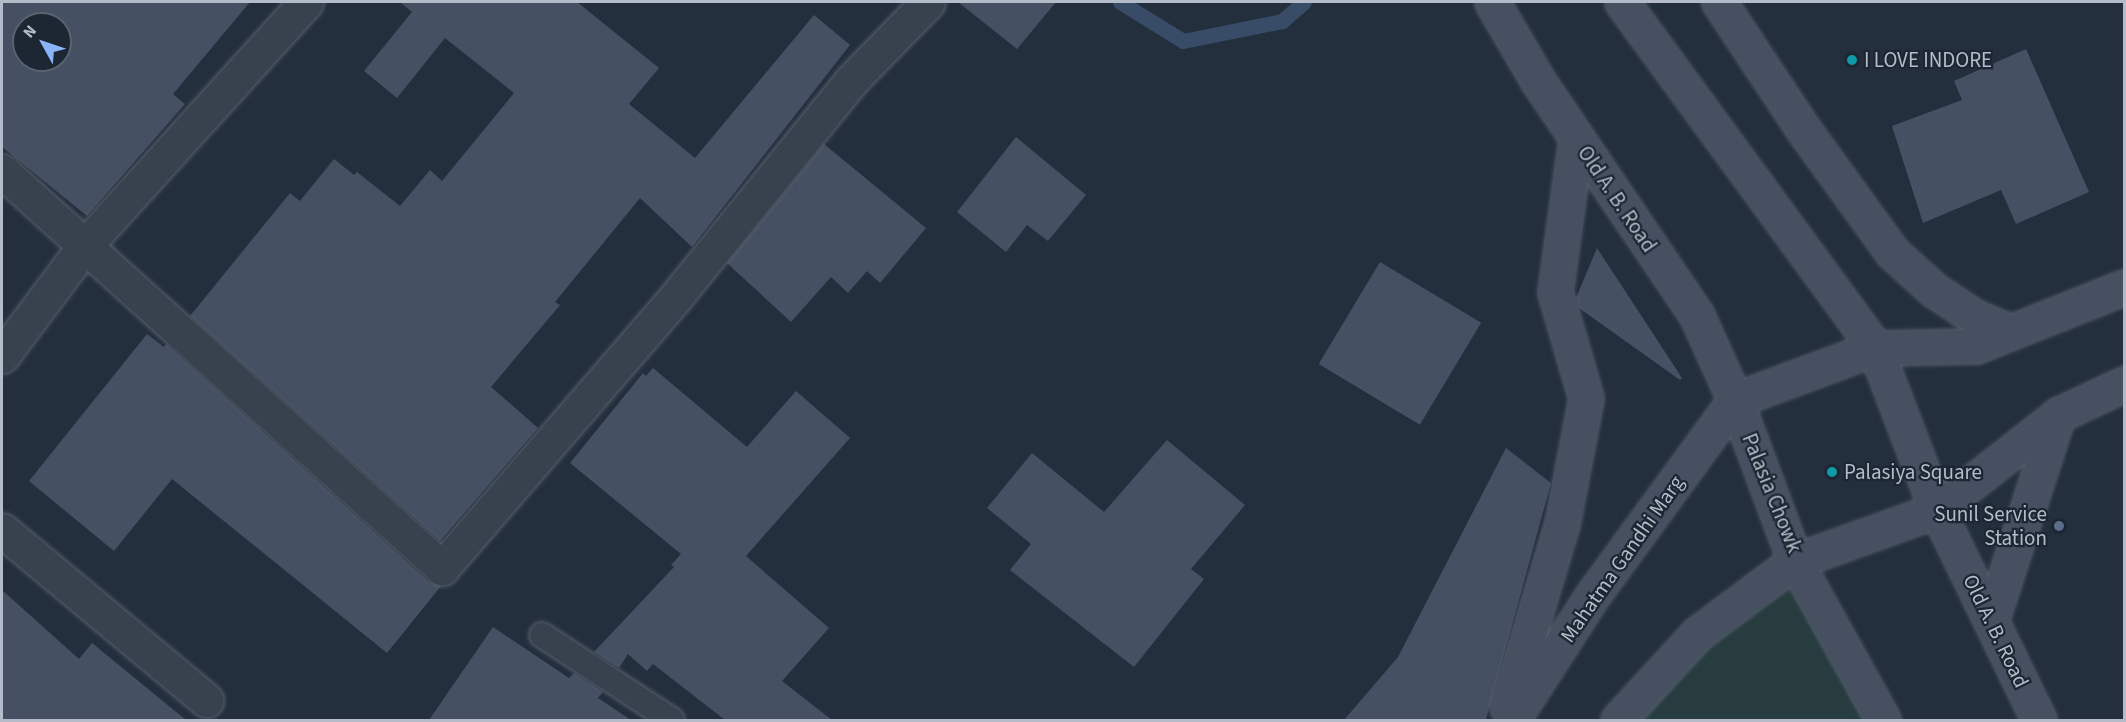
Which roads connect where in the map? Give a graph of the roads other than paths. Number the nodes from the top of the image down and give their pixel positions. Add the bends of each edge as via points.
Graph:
1 (306, 2) edge
2 (928, 2) edge
3 (1492, 2) edge
4 (1622, 2) edge
5 (1719, 2) edge
6 (1576, 138) junction
7 (2, 171) edge
8 (83, 248) junction
9 (2124, 287) edge
10 (2011, 332) junction
11 (1875, 348) junction
12 (2, 356) edge
13 (2124, 384) edge
14 (1735, 400) junction
15 (2058, 415) junction
16 (1937, 510) junction
17 (2, 530) edge
18 (1795, 561) junction
19 (1991, 621) junction
20 (542, 635) dead end
21 (206, 700) dead end
22 (672, 720) edge
23 (1504, 720) edge
24 (1512, 720) edge
25 (1618, 720) edge
26 (1883, 720) edge
27 (2039, 720) edge

1 - 8 street
2 - 8 street via 851,81 674,299 442,568
3 - 6 main road, Old A. B. Road
4 - 11 main road
5 - 10 main road via 1803,129 1892,252 1934,290 1975,317
6 - 14 main road, Old A. B. Road via 1697,316
6 - 23 main road via 1556,292 1586,398 1562,524
7 - 8 street
8 - 12 street
9 - 10 main road
10 - 11 main road via 1976,346
11 - 14 main road
11 - 16 main road
13 - 15 main road, Palasia Chowk
14 - 18 main road, Palasia Chowk
14 - 24 main road, Mahatma Gandhi Marg via 1592,596
15 - 16 main road, Palasia Chowk
15 - 19 main road
16 - 18 main road, Palasia Chowk
16 - 19 main road, Old A. B. Road
17 - 21 street
18 - 25 main road via 1697,634
18 - 26 main road
19 - 27 main road, Old A. B. Road
20 - 22 lane

